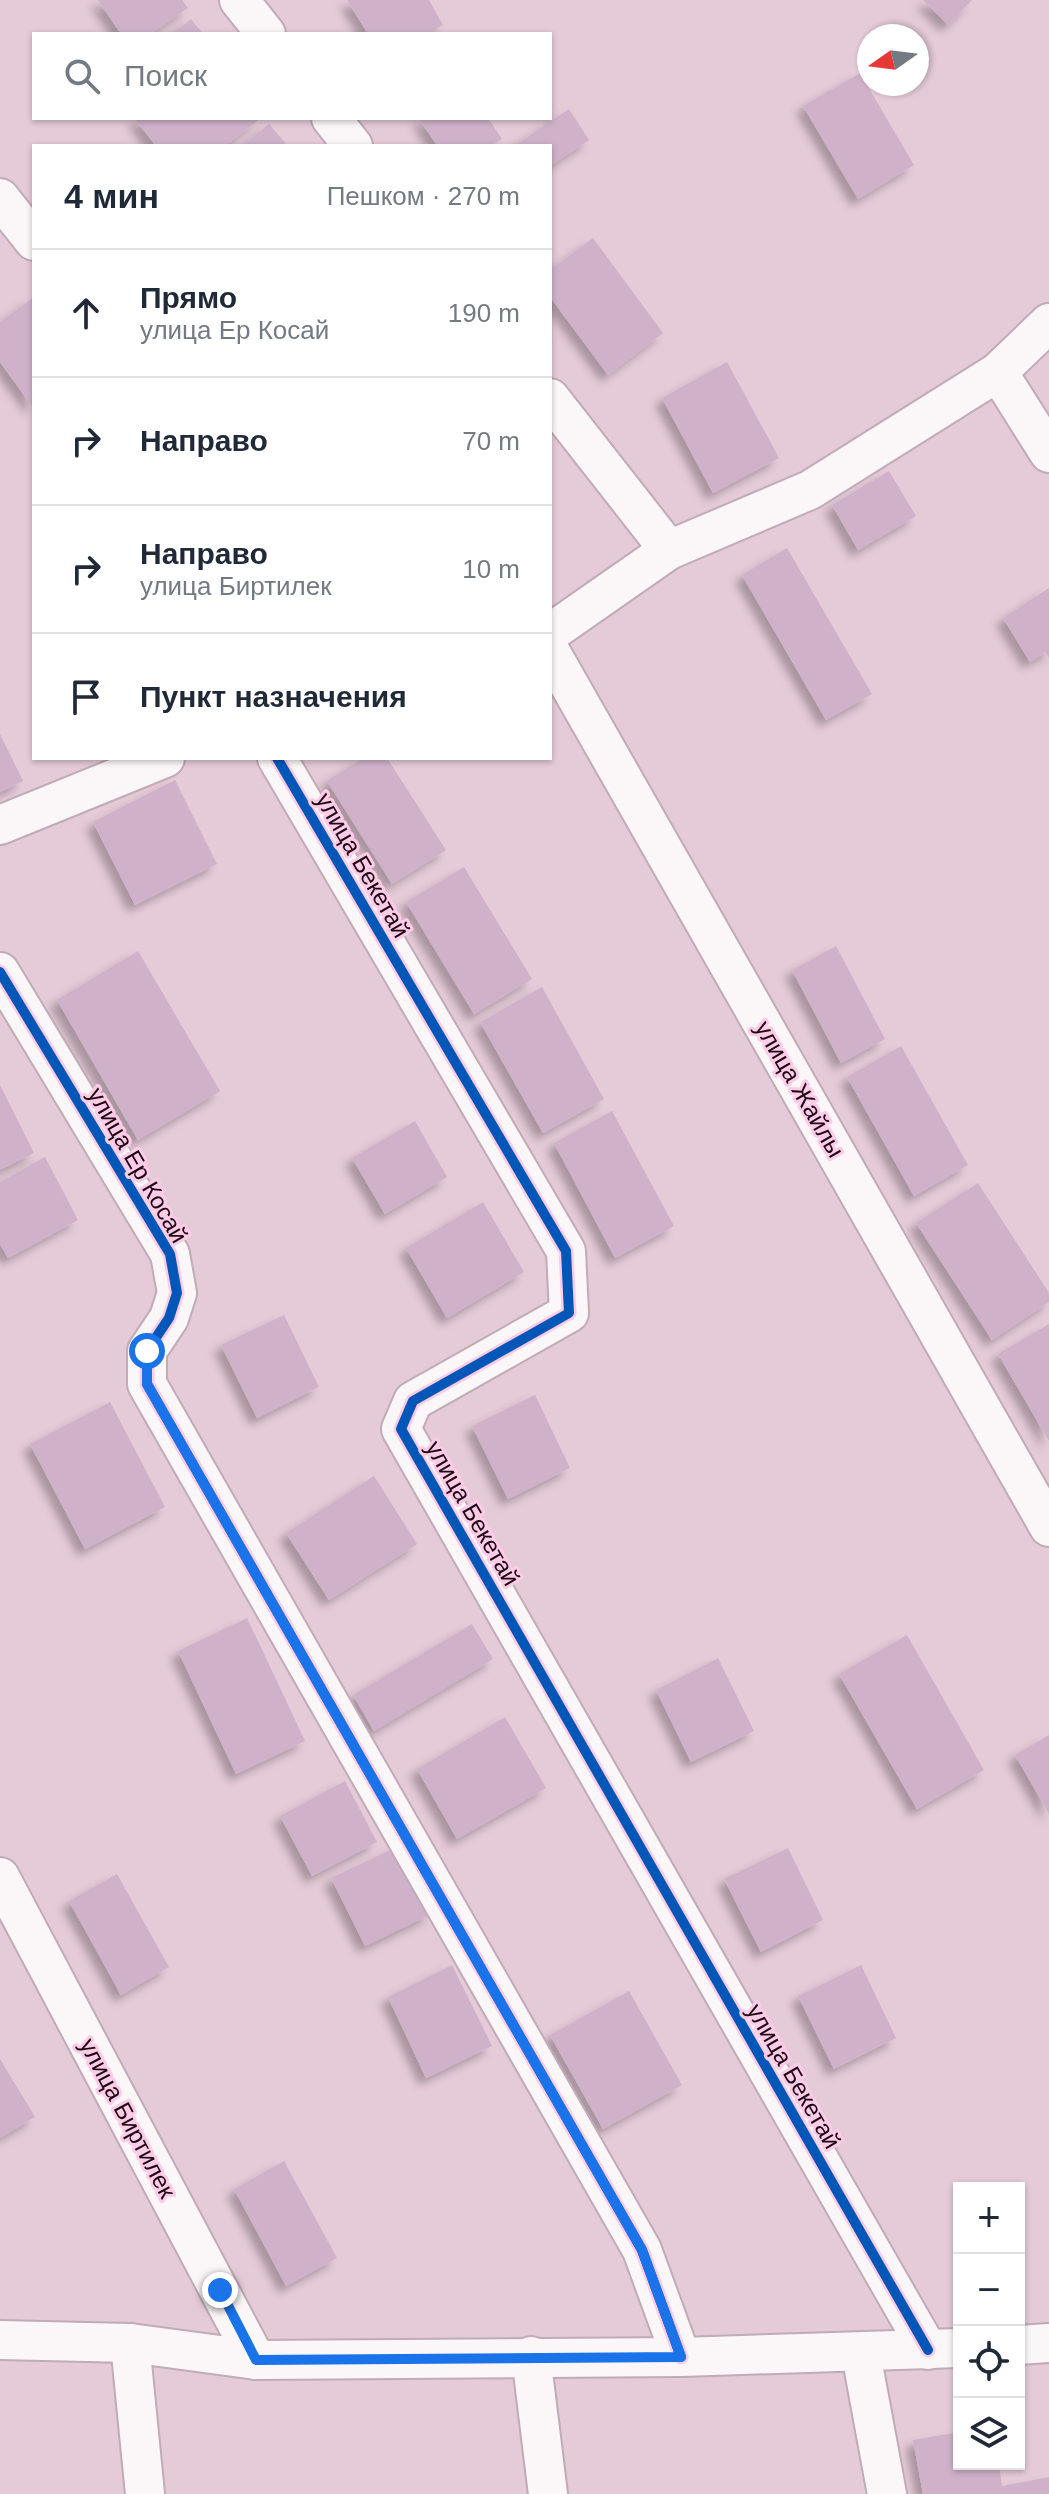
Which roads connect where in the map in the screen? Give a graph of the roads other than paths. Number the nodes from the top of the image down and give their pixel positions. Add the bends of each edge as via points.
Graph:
1 (239, 0) edge
2 (264, 32) edge
3 (333, 120) edge
4 (351, 144) edge
5 (0, 198) edge
6 (32, 238) edge
7 (1049, 323) edge
8 (998, 372) junction
9 (552, 401) edge
10 (1049, 453) edge
11 (669, 550) junction
12 (552, 632) edge
13 (552, 655) edge
14 (160, 760) edge
15 (278, 760) edge
16 (0, 825) edge
17 (0, 972) edge
18 (1049, 1527) edge
19 (0, 1877) edge
20 (0, 2340) edge
21 (130, 2343) junction
22 (1049, 2343) edge
23 (1025, 2345) edge
24 (944, 2349) edge
25 (861, 2354) junction
26 (531, 2356) junction
27 (681, 2357) junction
28 (256, 2360) junction
29 (145, 2494) edge
30 (548, 2494) edge
31 (887, 2494) edge

1 - 2 street
3 - 4 street
5 - 6 street
7 - 8 street
8 - 10 street
8 - 11 street via 810,490
9 - 11 street
11 - 12 street
13 - 18 street, улица Жайлы
14 - 16 street
15 - 24 street, улица Бекетай via 566,1251 569,1313 413,1401 401,1429
17 - 27 street, улица Ер Косай via 170,1254 177,1293 169,1318 147,1351 147,1384 642,2250
19 - 28 street, улица Биртилек
20 - 21 street
21 - 28 street
21 - 29 street
22 - 23 street
24 - 25 street
25 - 27 street
25 - 31 street
26 - 27 street
26 - 28 street
26 - 30 street

